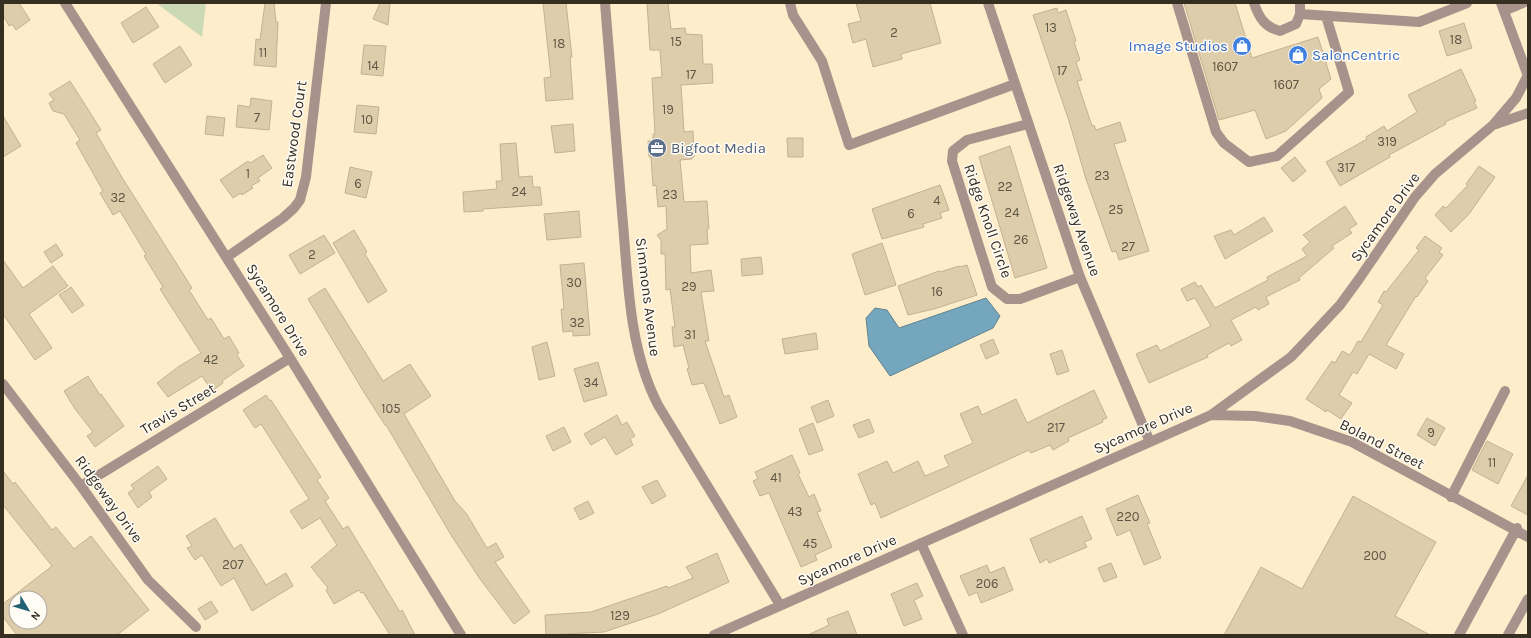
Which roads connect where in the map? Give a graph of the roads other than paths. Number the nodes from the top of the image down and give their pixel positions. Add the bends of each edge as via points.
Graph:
1 (64, 3) edge
2 (326, 3) edge
3 (605, 3) edge
4 (790, 3) edge
5 (988, 3) edge
6 (1177, 3) edge
7 (1254, 3) edge
8 (1300, 3) edge
9 (1467, 3) edge
10 (1523, 3) edge
11 (1502, 7) edge
12 (1300, 14) junction
13 (1326, 16) junction
14 (1528, 76) edge
15 (1015, 84) junction
16 (1528, 113) edge
17 (1028, 124) junction
18 (1493, 125) junction
19 (227, 257) junction
20 (1080, 277) junction
21 (290, 358) junction
22 (3, 384) edge
23 (1505, 391) dead end
24 (1211, 415) junction
25 (1150, 442) junction
26 (81, 486) junction
27 (1451, 497) junction
28 (1516, 530) junction
29 (1528, 537) edge
30 (921, 543) junction
31 (1528, 599) edge
32 (780, 605) junction
33 (196, 627) dead end
34 (461, 635) edge
35 (714, 635) edge
36 (962, 635) edge
37 (1459, 635) edge
38 (1508, 635) edge

1 - 19 street, Sycamore Drive
2 - 19 street, Eastwood Court via 306,178 300,200 283,218
3 - 32 street, Simmons Avenue via 628,279 643,370 658,405
4 - 15 street via 793,15 822,61 849,145
5 - 15 street, Ridgeway Avenue
6 - 13 street via 1216,132 1224,143 1249,162 1277,156 1349,92
7 - 12 street via 1260,18 1276,30 1291,28 1296,24
8 - 12 street
9 - 13 street via 1419,22
10 - 11 street
11 - 14 street
12 - 13 street
14 - 18 street, Sycamore Drive via 1516,98
15 - 17 street, Ridgeway Avenue
16 - 18 street, Sycamore Drive
17 - 20 street, Ridgeway Avenue
17 - 20 street, Ridge Knoll Circle via 967,140 953,151 952,161 992,286 1007,299 1020,299
18 - 24 street, Sycamore Drive via 1435,174 1415,197 1340,305 1291,357
19 - 21 street, Sycamore Drive
20 - 25 street, Ridgeway Avenue
21 - 26 street, Travis Street
21 - 34 street, Sycamore Drive
22 - 26 street, Ridgeway Drive
23 - 27 street
24 - 25 street, Sycamore Drive
24 - 27 street, Boland Street via 1255,416 1290,421 1322,431 1352,442
25 - 30 street, Sycamore Drive
26 - 33 street, Ridgeway Drive via 148,580
27 - 28 street, Boland Street
28 - 29 street, Boland Street
28 - 37 street
30 - 32 street, Sycamore Drive
30 - 36 street
31 - 38 street
32 - 35 street, Sycamore Drive

